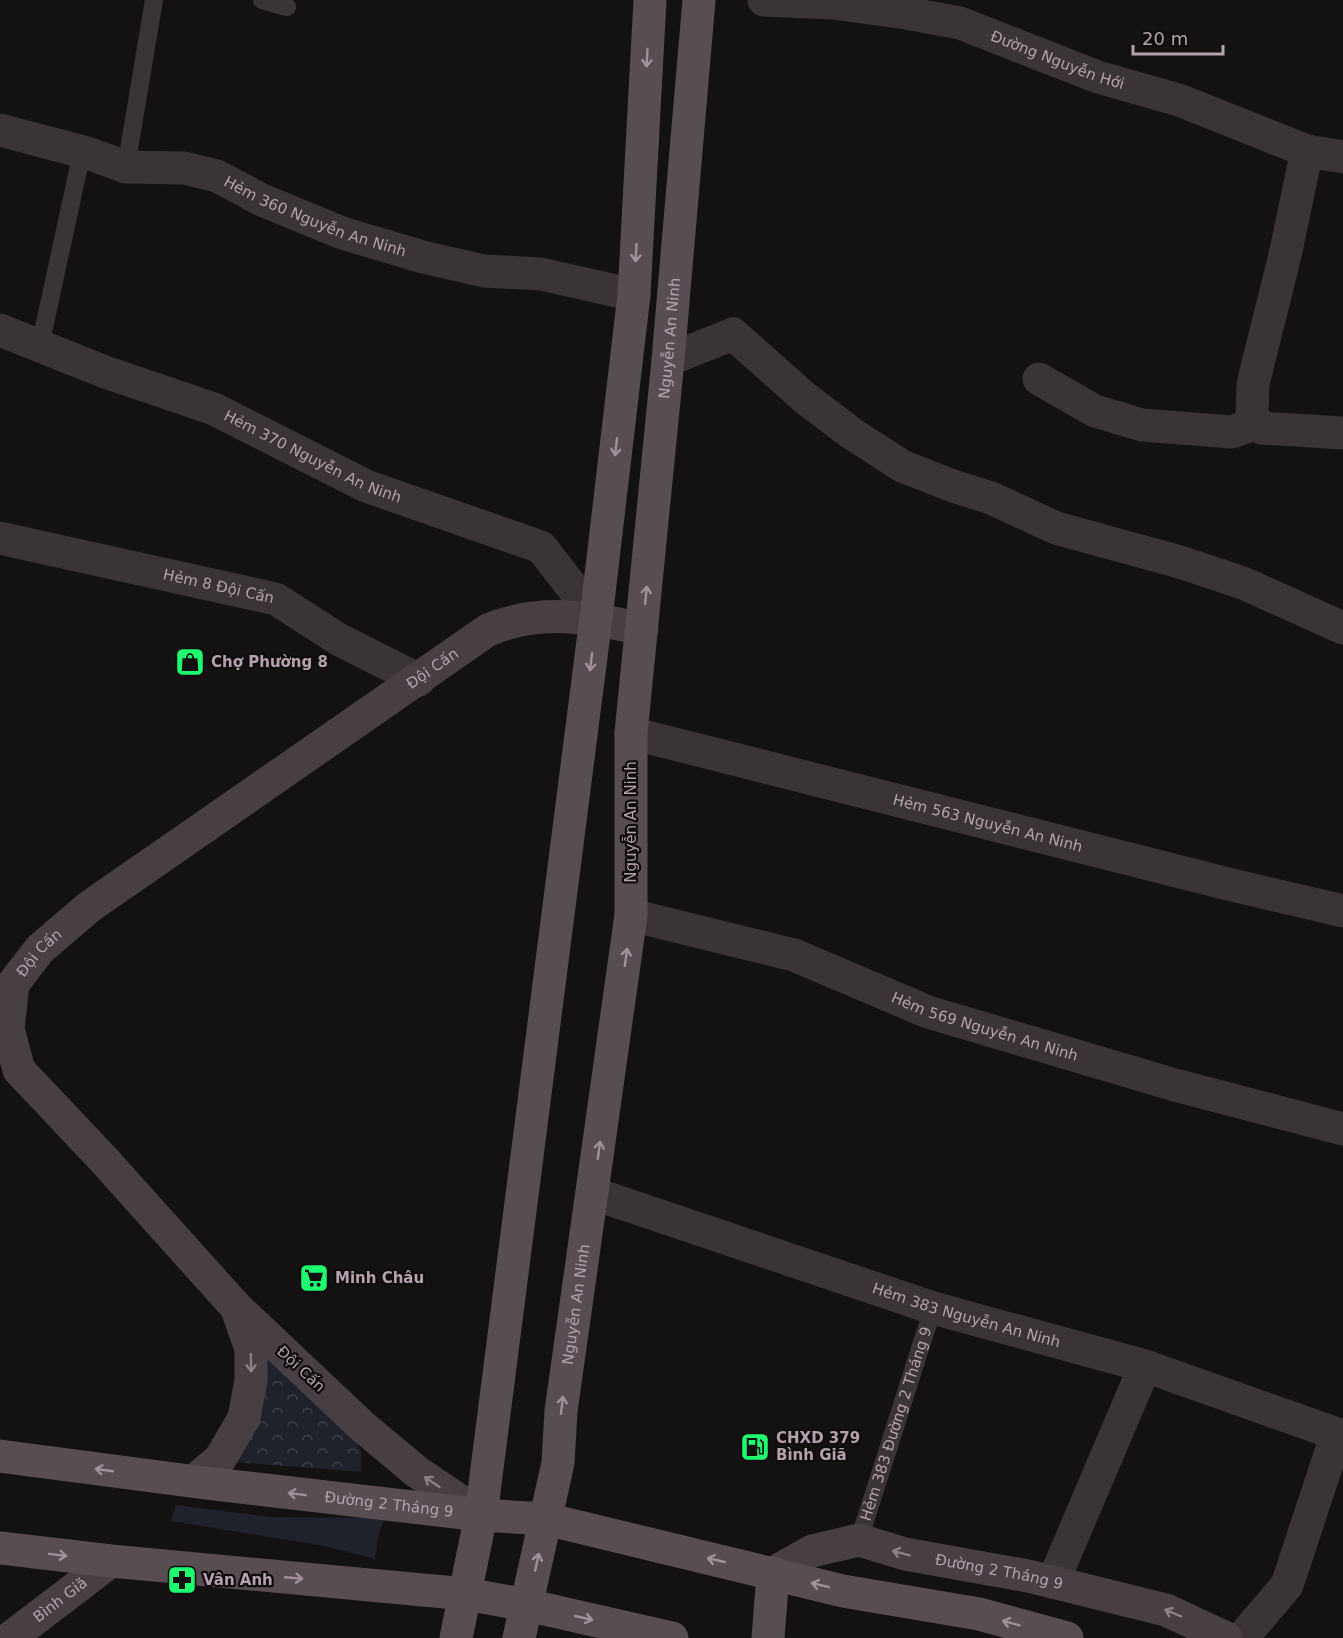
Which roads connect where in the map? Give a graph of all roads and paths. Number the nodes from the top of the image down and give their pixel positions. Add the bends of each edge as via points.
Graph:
1 (154, 0) edge
2 (262, 0) edge
3 (650, 0) edge
4 (699, 0) edge
5 (764, 0) edge
6 (287, 7) dead end
7 (0, 130) edge
8 (1307, 151) junction
9 (81, 152) junction
10 (1343, 157) edge
11 (126, 167) junction
12 (634, 295) junction
13 (0, 330) edge
14 (40, 346) junction
15 (669, 360) junction
16 (1039, 379) dead end
17 (1257, 423) junction
18 (1343, 433) edge
19 (0, 538) edge
20 (596, 618) junction
21 (1343, 628) edge
22 (642, 629) junction
23 (419, 680) junction
24 (631, 733) junction
25 (1343, 910) edge
26 (632, 915) junction
27 (6, 983) edge
28 (1343, 1129) edge
29 (592, 1193) junction
30 (237, 1307) junction
31 (933, 1308) junction
32 (1146, 1366) junction
33 (1340, 1435) edge
34 (0, 1456) edge
35 (194, 1481) junction
36 (481, 1515) junction
37 (546, 1520) junction
38 (859, 1540) junction
39 (0, 1548) edge
40 (111, 1561) junction
41 (773, 1573) junction
42 (1053, 1582) junction
43 (466, 1594) junction
44 (527, 1605) junction
45 (10, 1638) edge
46 (456, 1638) edge
47 (519, 1638) edge
48 (672, 1638) edge
49 (768, 1638) edge
50 (1067, 1638) edge
51 (1226, 1638) edge
52 (1242, 1638) edge

1 - 11 lane
2 - 6 lane
3 -> 12 main road
4 - 15 main road, Nguyễn An Ninh
5 - 8 street, Đường Nguyễn Hới via 833,3 960,23 1098,76 1179,100
7 - 9 street, Hẻm 360 Nguyễn An Ninh
8 - 10 street, Đường Nguyễn Hới
8 - 17 street via 1253,384 1252,416
9 - 11 street, Hẻm 360 Nguyễn An Ninh
9 - 14 lane
11 - 12 street, Hẻm 360 Nguyễn An Ninh via 184,168 217,176 261,200 342,233 423,256 484,271 542,274
12 -> 20 main road
13 - 14 street, Hẻm 370 Nguyễn An Ninh
14 - 20 street, Hẻm 370 Nguyễn An Ninh via 214,409 366,486 541,547
15 - 21 street via 733,334 814,405 902,466 991,498 1056,528 1243,583
22 -> 15 main road, Nguyễn An Ninh
16 - 17 street via 1095,411 1142,425 1232,432
17 - 18 street via 1262,428
19 - 23 street, Hẻm 8 Đội Cấn via 276,599 338,639
20 - 22 street, Đội Cấn
20 - 23 street, Đội Cấn via 542,616 506,623 488,630
20 -> 36 main road
22 - 24 main road, Nguyễn An Ninh
23 - 27 street, Đội Cấn via 89,907
24 - 25 street, Hẻm 563 Nguyễn An Ninh
24 - 26 main road, Nguyễn An Ninh
26 - 28 street, Hẻm 569 Nguyễn An Ninh via 794,955 928,1012 1175,1085
29 -> 26 main road, Nguyễn An Ninh
27 - 30 street, Đội Cấn via 8,1029 19,1070
29 - 31 street, Hẻm 383 Nguyễn An Ninh
37 -> 29 main road, Nguyễn An Ninh via 558,1463 561,1411
30 -> 35 street via 251,1349 251,1380 244,1418 220,1459
36 -> 30 street, Đội Cấn via 417,1472
31 - 32 street, Hẻm 383 Nguyễn An Ninh
31 - 38 lane, Hẻm 383 Đường 2 Tháng 9
32 - 33 street, Hẻm 383 Nguyễn An Ninh
32 - 42 street
33 - 52 street via 1287,1585
35 -> 34 main road, Đường 2 Tháng 9
36 -> 35 main road, Đường 2 Tháng 9
36 - 37 main road, Đường 2 Tháng 9
36 - 43 main road
41 -> 37 main road, Đường 2 Tháng 9
44 -> 37 main road, Nguyễn An Ninh
38 - 41 street via 812,1551
42 -> 38 street, Đường 2 Tháng 9 via 905,1554
39 -> 40 main road
40 -> 43 main road
40 - 45 street, Bình Giã
41 - 49 main road
50 -> 41 main road, Đường 2 Tháng 9 via 979,1614 843,1591
51 -> 42 street, Đường 2 Tháng 9 via 1166,1610
43 - 44 main road
43 - 46 main road
44 - 47 main road, Nguyễn An Ninh
44 -> 48 main road

